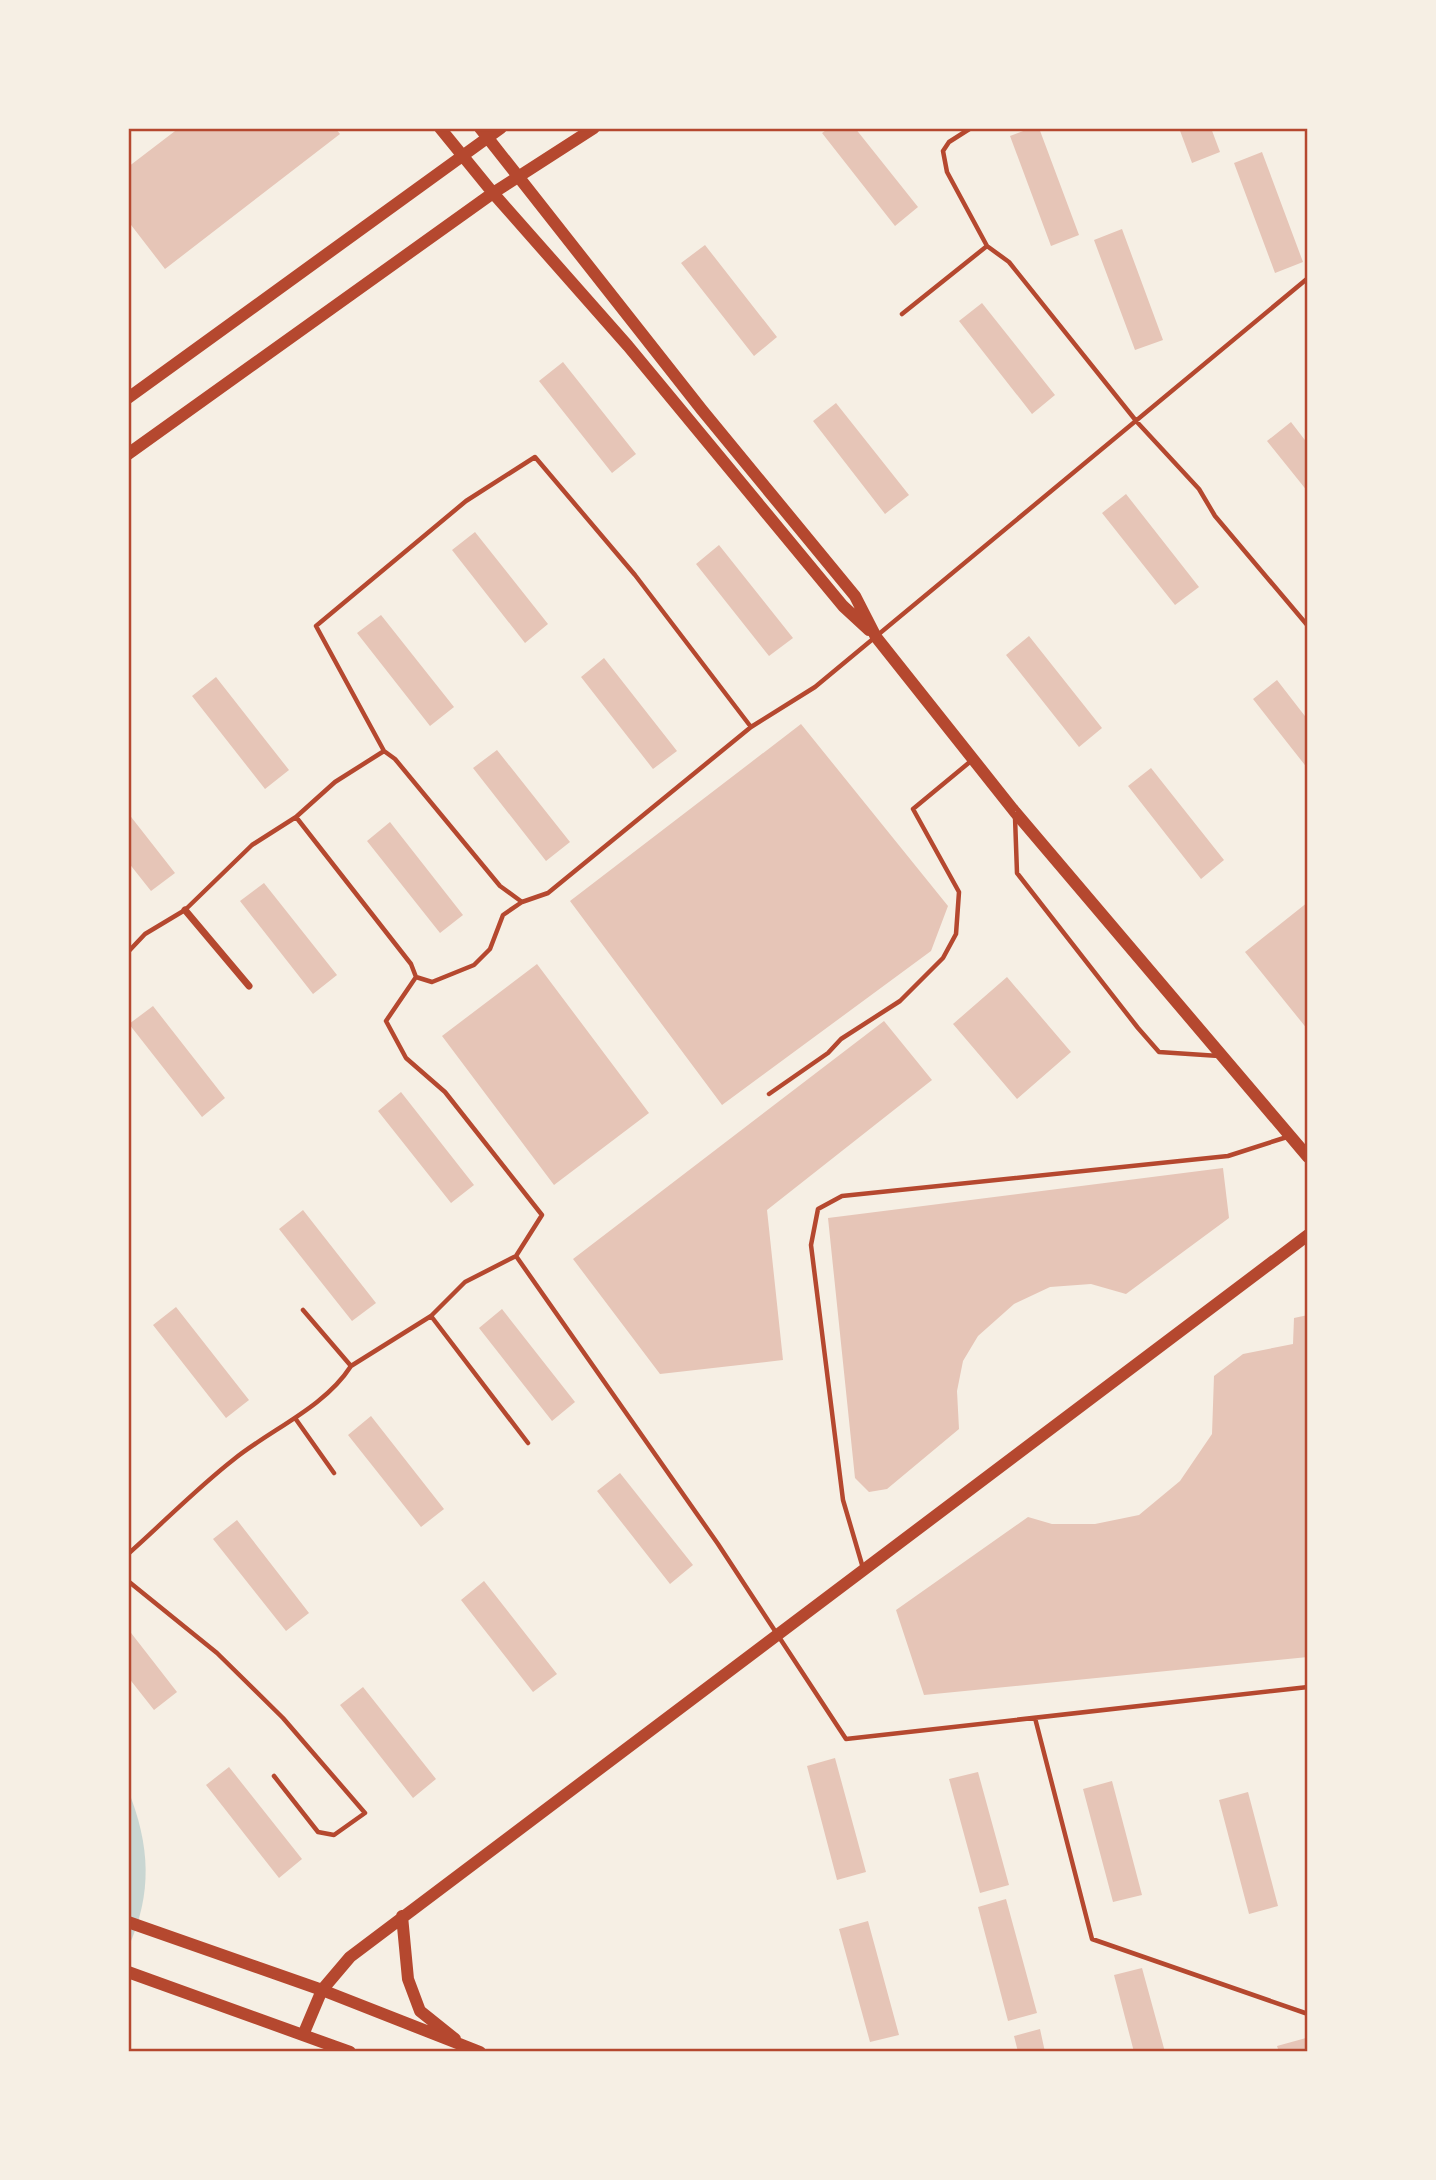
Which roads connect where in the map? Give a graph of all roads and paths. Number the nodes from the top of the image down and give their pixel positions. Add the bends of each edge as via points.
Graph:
1 (440, 128) edge
2 (501, 128) edge
3 (594, 128) edge
4 (971, 128) edge
5 (484, 132) edge
6 (462, 154) junction
7 (518, 177) junction
8 (493, 193) junction
9 (987, 246) junction
10 (1308, 278) edge
11 (902, 314) dead end
12 (128, 398) edge
13 (1137, 422) junction
14 (128, 454) edge
15 (1308, 626) edge
16 (876, 637) junction
17 (751, 727) junction
18 (384, 751) junction
19 (973, 760) junction
20 (1015, 812) junction
21 (296, 817) junction
22 (522, 902) junction
23 (185, 910) junction
24 (128, 952) edge
25 (416, 977) junction
26 (249, 986) dead end
27 (1221, 1056) junction
28 (769, 1094) dead end
29 (1291, 1136) junction
30 (1308, 1157) edge
31 (1308, 1235) edge
32 (516, 1256) junction
33 (303, 1310) dead end
34 (431, 1316) junction
35 (351, 1366) junction
36 (295, 1418) junction
37 (528, 1443) dead end
38 (334, 1473) dead end
39 (128, 1554) edge
40 (863, 1569) junction
41 (128, 1581) edge
42 (776, 1634) junction
43 (1308, 1687) edge
44 (1035, 1718) junction
45 (274, 1776) dead end
46 (402, 1916) junction
47 (128, 1922) edge
48 (133, 1974) edge
49 (323, 1990) junction
50 (1308, 2014) edge
51 (303, 2035) junction
52 (466, 2048) junction
53 (350, 2052) edge
54 (480, 2052) edge

1 - 6 main road
2 - 5 main road
3 - 7 main road
4 - 9 lane via 949,142 943,152 947,172
5 - 6 main road
5 - 7 main road
6 - 8 main road
6 - 12 main road
7 - 8 main road
7 - 16 main road via 855,596
8 - 14 main road
8 - 16 main road via 628,346 843,606
9 - 11 lane
9 - 13 lane via 1009,262
10 - 13 lane
13 - 15 lane via 1199,489 1215,516
13 - 16 lane
16 - 17 lane via 815,687
16 - 19 main road
17 - 18 lane via 635,575 535,457 466,500 316,626
17 - 22 lane via 548,893
18 - 21 lane via 335,782
18 - 22 lane via 500,886
19 - 20 main road
19 - 28 lane via 913,809 959,892 956,934 943,958 900,1001
20 - 27 main road
20 - 27 lane via 1017,873 1138,1028 1159,1052
21 - 23 lane via 252,845
21 - 25 lane via 411,964
22 - 25 lane via 503,915 490,949 474,965 432,982
23 - 24 lane via 145,934
23 - 26 street
25 - 32 lane via 386,1021 406,1058 445,1092 542,1215
27 - 29 main road
29 - 30 main road
29 - 40 lane via 1228,1156 842,1196 818,1209 811,1245 843,1500
31 - 40 main road
32 - 34 lane via 465,1282
32 - 42 lane
33 - 35 lane
34 - 35 lane
34 - 37 lane
35 - 36 lane via 343,1379
36 - 38 lane
36 - 39 lane via 234,1459
40 - 42 main road
41 - 45 lane via 217,1653 264,1699 365,1814 334,1835 318,1832
42 - 44 lane via 846,1739
42 - 46 main road
43 - 44 lane
44 - 50 lane via 1092,1939
46 - 49 main road via 350,1956
46 - 52 main road via 408,1979 420,2011
47 - 49 main road
48 - 51 main road
49 - 51 main road
49 - 52 main road
51 - 53 main road
52 - 54 main road

